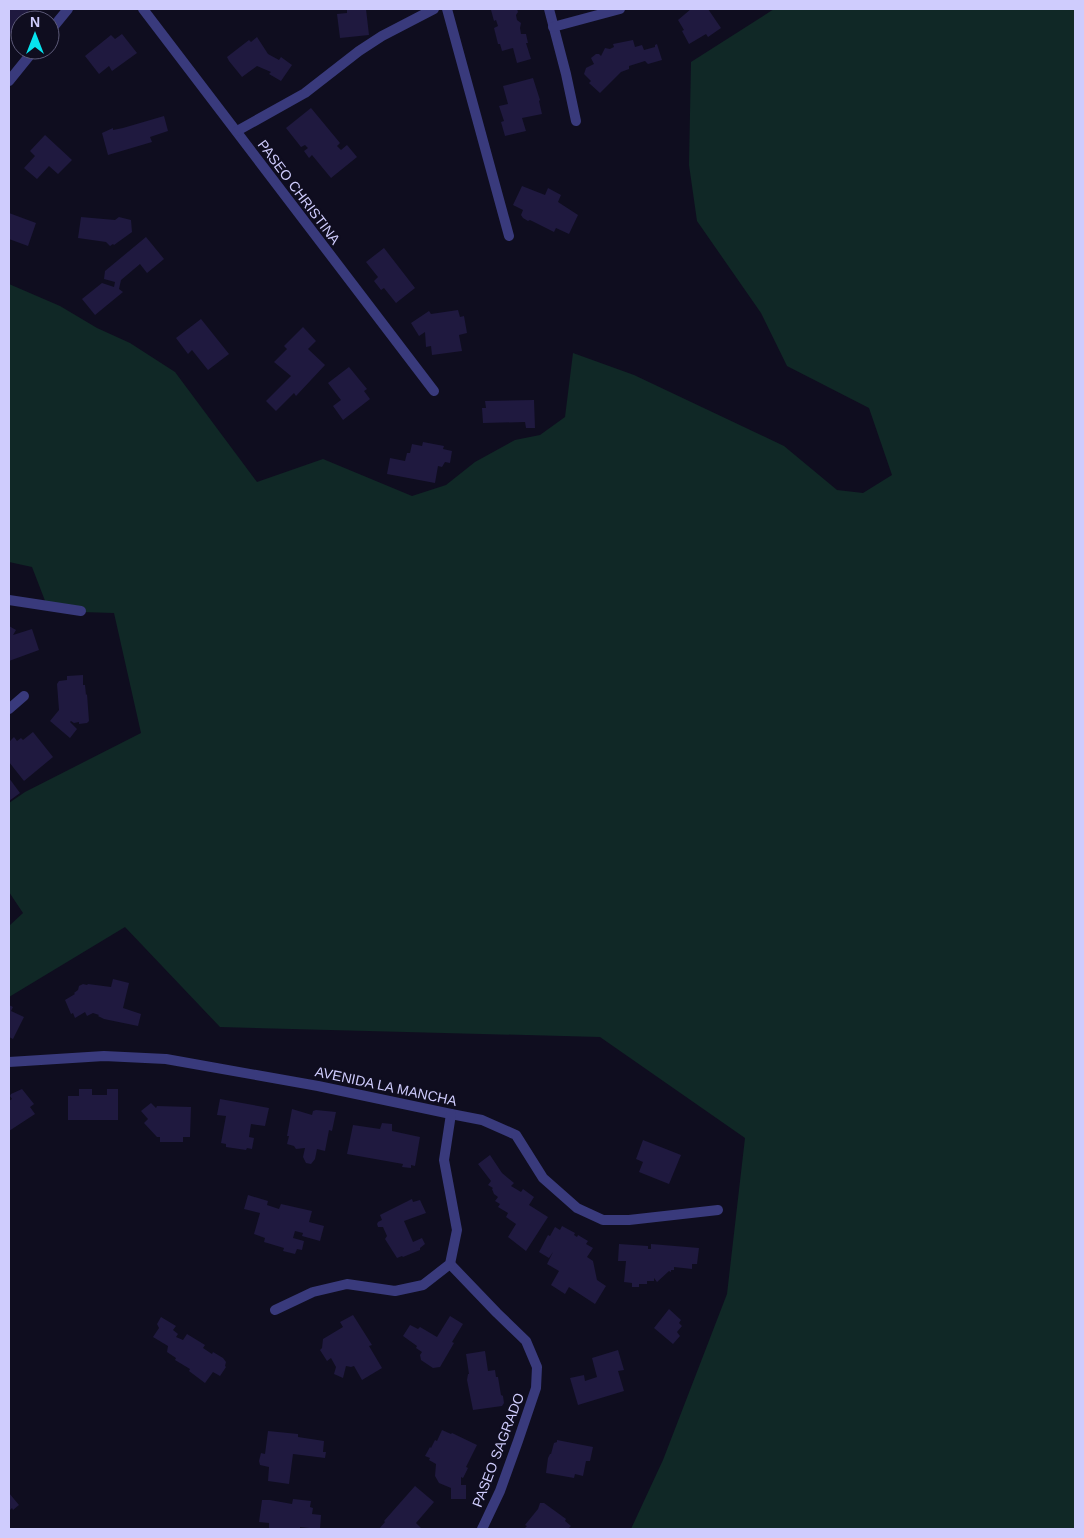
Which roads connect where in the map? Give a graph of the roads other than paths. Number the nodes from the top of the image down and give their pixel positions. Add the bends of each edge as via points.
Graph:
1 (143, 9) edge
2 (434, 9) edge
3 (446, 9) edge
4 (549, 9) edge
5 (620, 9) edge
6 (554, 27) junction
7 (26, 60) edge
8 (9, 81) edge
9 (576, 121) dead end
10 (237, 131) junction
11 (509, 236) dead end
12 (434, 391) dead end
13 (9, 600) edge
14 (81, 610) dead end
15 (24, 696) dead end
16 (9, 709) edge
17 (9, 1062) edge
18 (450, 1114) junction
19 (718, 1210) dead end
20 (450, 1264) junction
21 (275, 1310) dead end
22 (482, 1529) edge

1 - 10 street, PASEO CHRISTINA
2 - 10 street via 367,46 304,93
3 - 11 street
4 - 6 street
5 - 6 street
6 - 9 street
7 - 8 street
10 - 12 street, PASEO CHRISTINA
13 - 14 street
15 - 16 street
17 - 18 street, AVENIDA LA MANCHA via 104,1056 166,1060 318,1086
18 - 19 street, AVENIDA LA MANCHA via 482,1120 516,1135 544,1178 577,1208 603,1220
18 - 20 street via 444,1160 458,1230
20 - 21 street via 423,1285 395,1291 347,1284 313,1292
20 - 22 street, PASEO SAGRADO via 526,1341 537,1367 536,1388 500,1491

